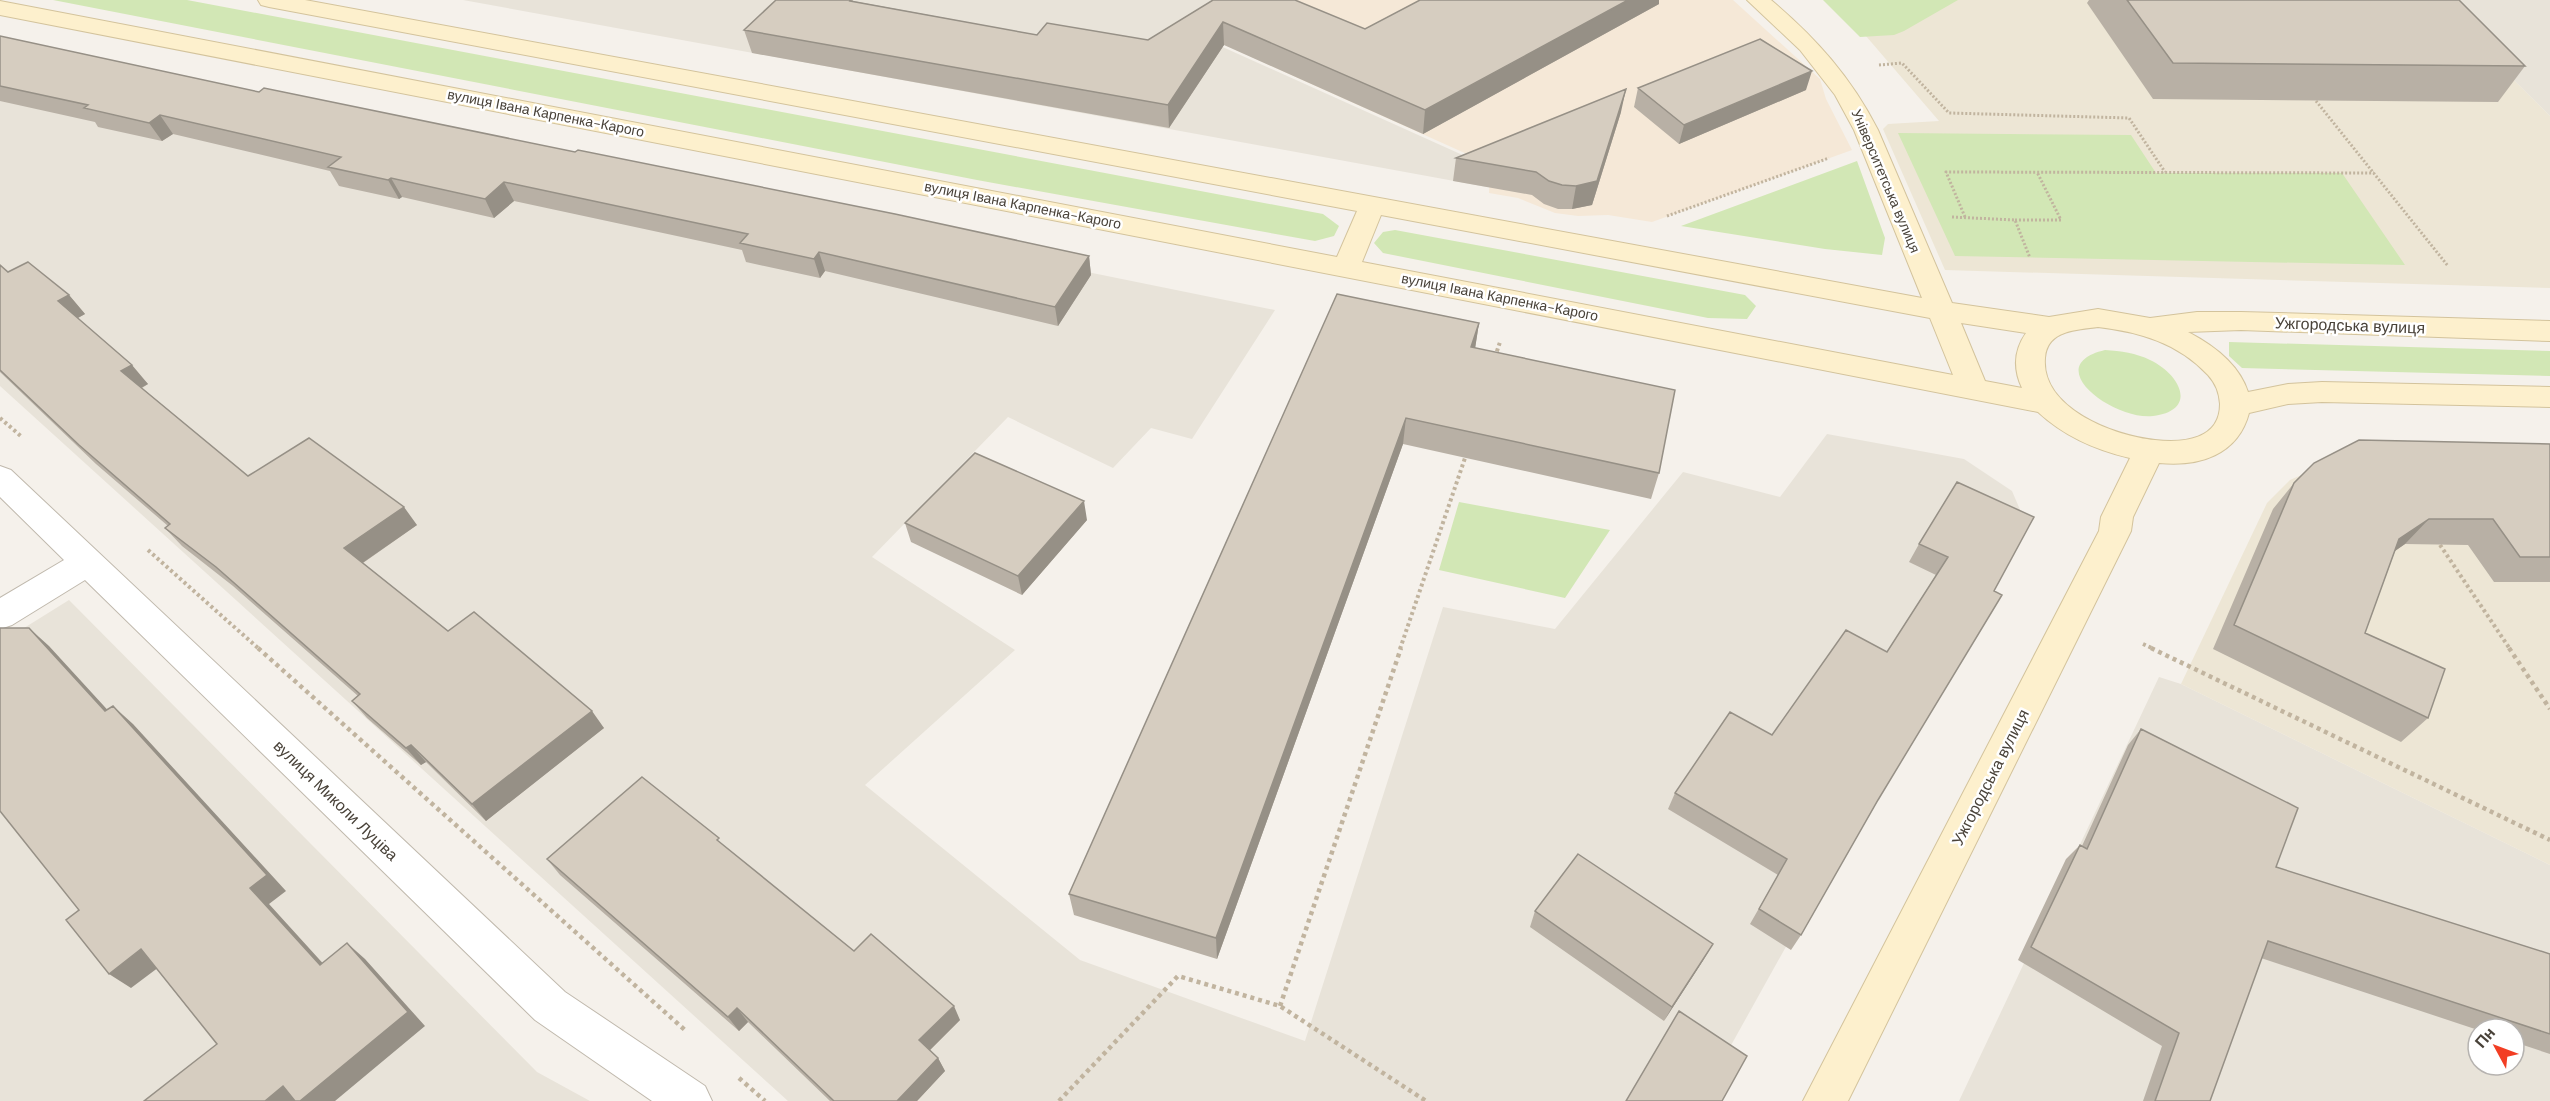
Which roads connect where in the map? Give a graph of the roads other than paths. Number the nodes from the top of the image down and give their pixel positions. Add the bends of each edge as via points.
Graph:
1 (269, 0) edge
2 (1758, 0) edge
3 (0, 8) edge
4 (1372, 206) junction
5 (1346, 268) junction
6 (1941, 311) junction
7 (2051, 327) junction
8 (2150, 328) junction
9 (2550, 331) edge
10 (1974, 389) junction
11 (2550, 397) edge
12 (2047, 403) junction
13 (2236, 405) junction
14 (2149, 451) junction
15 (0, 478) edge
16 (88, 561) junction
17 (0, 615) edge
18 (690, 1101) edge
19 (1825, 1101) edge

1 - 4 main road
2 - 6 main road, Університетська вулиця via 1799,36 1848,97 1866,130
3 - 5 main road, вулиця Івана Карпенка-Карого
4 - 5 main road
4 - 6 main road
5 - 10 main road, вулиця Івана Карпенка-Карого
6 - 7 main road
6 - 10 main road, Університетська вулиця
7 - 8 main road via 2098,318
7 - 12 main road via 2035,340 2029,357 2032,378
8 - 9 main road, Ужгородська вулиця via 2197,321 2241,321
8 - 13 main road via 2180,339 2209,359 2229,383
10 - 12 main road, вулиця Івана Карпенка-Карого
11 - 13 main road via 2322,392 2288,394
12 - 14 main road via 2091,434
13 - 14 main road via 2232,426 2215,443 2177,452
14 - 19 main road, Ужгородська вулиця via 2117,517 2115,531
15 - 16 street, вулиця Миколи Луціва
16 - 17 street
16 - 18 street, вулиця Миколи Луціва via 550,1006

